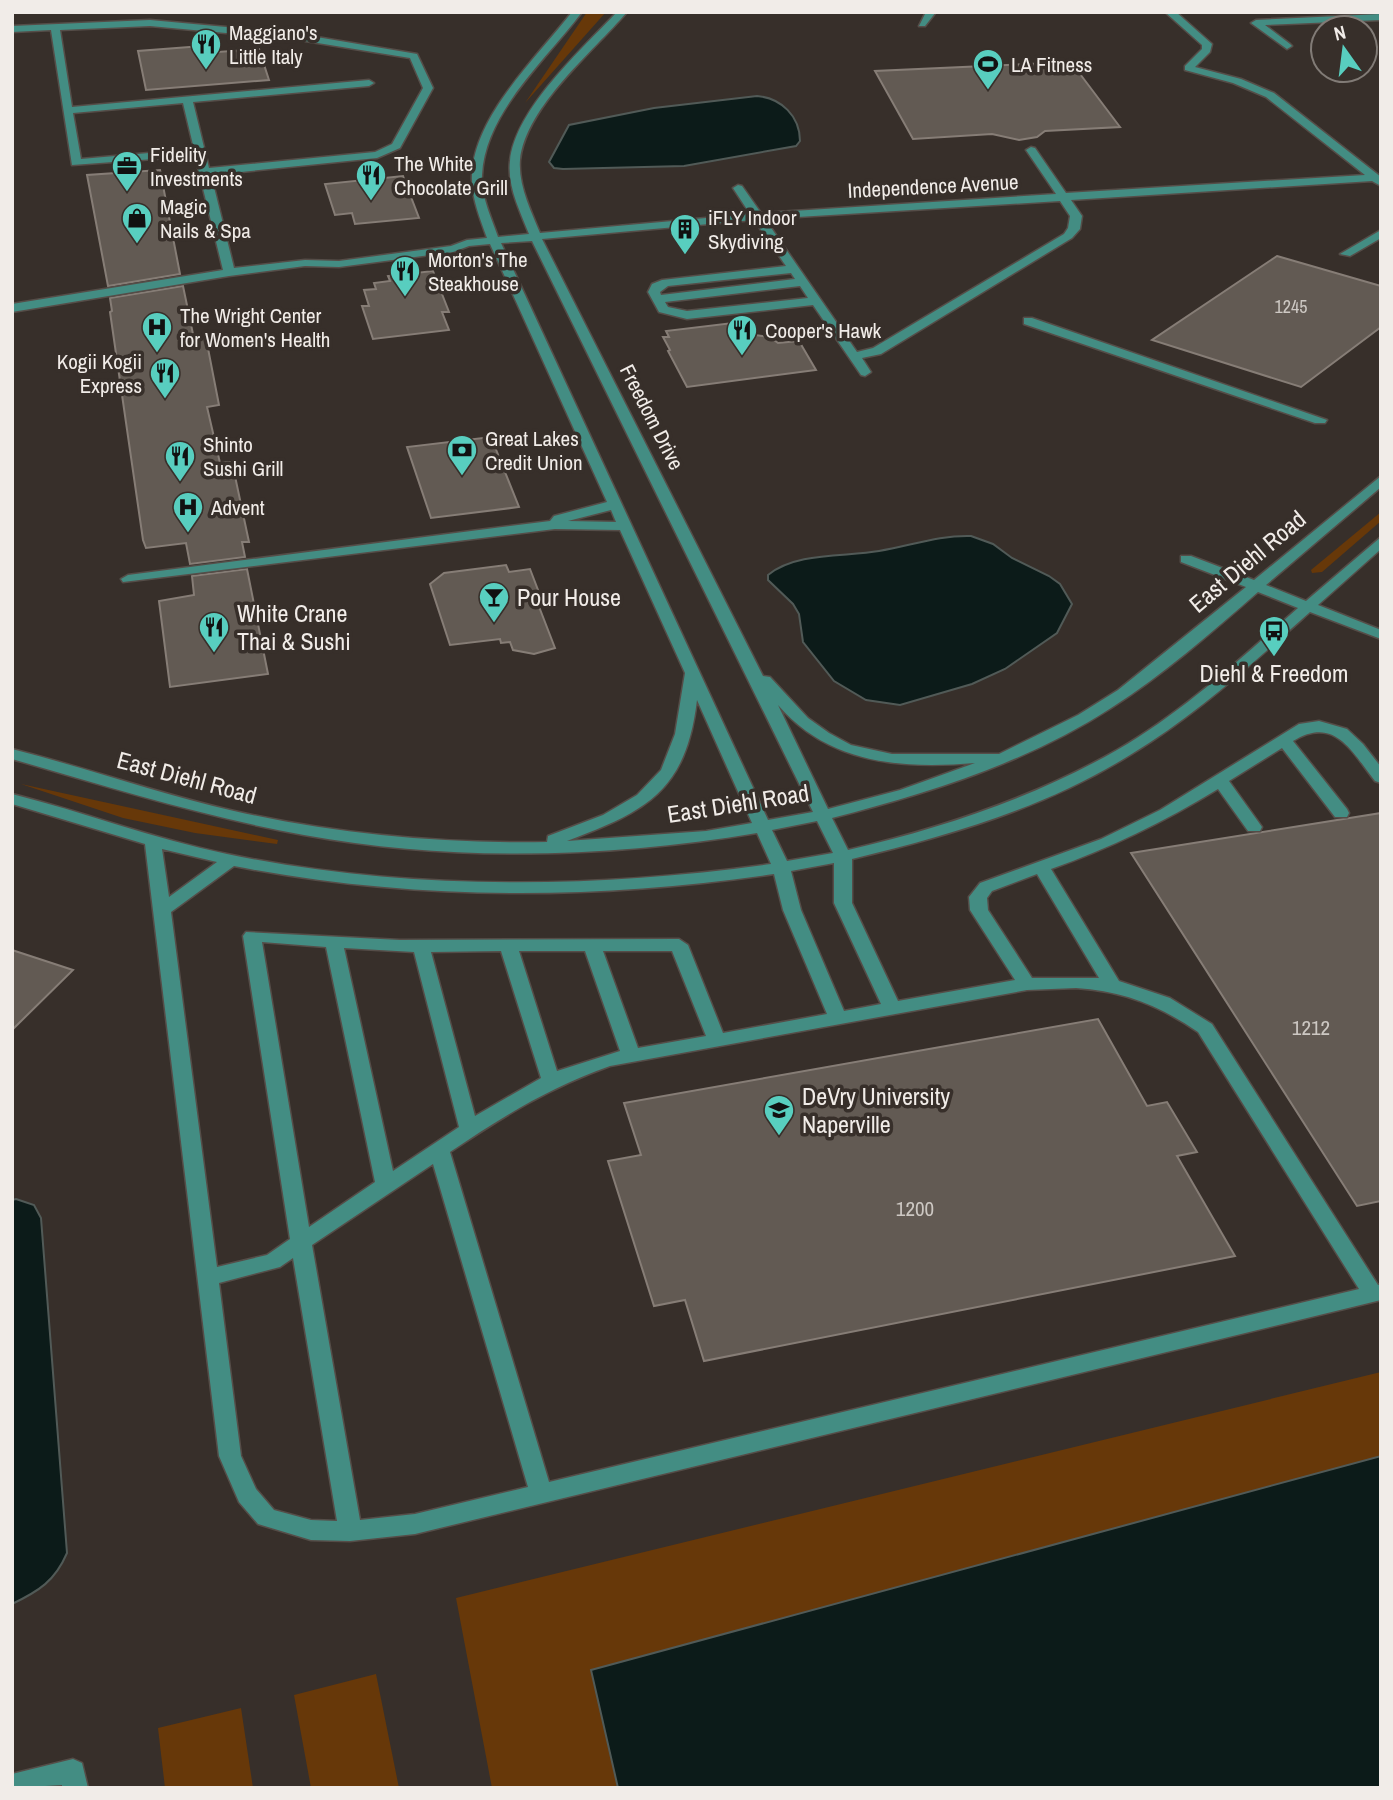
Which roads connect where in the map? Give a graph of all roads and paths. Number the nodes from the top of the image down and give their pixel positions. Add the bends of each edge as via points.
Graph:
1 (578, 12) edge
2 (622, 12) edge
3 (931, 12) edge
4 (1170, 12) edge
5 (1381, 17) edge
6 (922, 24) dead end
7 (55, 27) junction
8 (12, 29) edge
9 (1287, 46) dead end
10 (369, 83) dead end
11 (187, 99) junction
12 (70, 110) junction
13 (1031, 149) dead end
14 (200, 152) junction
15 (377, 155) junction
16 (382, 168) dead end
17 (204, 172) junction
18 (1378, 181) edge
19 (738, 188) dead end
20 (1064, 198) junction
21 (756, 216) junction
22 (1381, 233) edge
23 (535, 236) junction
24 (494, 240) junction
25 (1346, 254) dead end
26 (793, 269) junction
27 (229, 272) junction
28 (803, 282) junction
29 (657, 299) junction
30 (815, 301) junction
31 (12, 308) edge
32 (1028, 321) dead end
33 (854, 356) junction
34 (865, 372) dead end
35 (1320, 420) dead end
36 (1381, 481) edge
37 (617, 504) junction
38 (555, 525) junction
39 (627, 526) junction
40 (1381, 541) edge
41 (1186, 559) dead end
42 (128, 579) dead end
43 (1256, 586) junction
44 (1307, 606) junction
45 (1381, 635) edge
46 (750, 664) junction
47 (692, 674) junction
48 (1284, 740) junction
49 (12, 754) edge
50 (1007, 756) junction
51 (1381, 778) edge
52 (1220, 780) junction
53 (12, 799) edge
54 (1341, 813) dead end
55 (823, 815) junction
56 (763, 827) junction
57 (1254, 827) dead end
58 (153, 841) junction
59 (537, 847) junction
60 (843, 856) junction
61 (231, 860) junction
62 (781, 867) junction
63 (1041, 867) junction
64 (163, 909) junction
65 (334, 942) junction
66 (421, 946) junction
67 (593, 947) junction
68 (509, 948) junction
69 (1027, 984) junction
70 (1112, 984) junction
71 (892, 1008) junction
72 (838, 1018) junction
73 (717, 1040) junction
74 (631, 1055) junction
75 (551, 1081) junction
76 (469, 1129) junction
77 (439, 1150) junction
78 (386, 1185) junction
79 (303, 1241) junction
80 (210, 1277) junction
81 (1377, 1293) edge
82 (541, 1494) junction
83 (350, 1531) junction
84 (12, 1786) edge
85 (75, 1788) edge

1 - 24 street via 485,136 476,176
2 - 23 street, Freedom Drive via 540,108 518,145 516,180
3 - 6 street
4 - 18 street via 1207,44 1207,50 1188,68 1270,95
5 - 9 street via 1256,23
7 - 8 street
7 - 12 street
7 - 15 street via 150,23 414,55 428,91 396,146
10 - 11 street
11 - 12 street
11 - 14 street
12 - 14 street via 76,163
13 - 20 street
14 - 17 street
15 - 16 street
15 - 17 street
17 - 27 street
18 - 20 street, Independence Avenue
19 - 21 street
20 - 21 street, Independence Avenue
20 - 33 street via 1077,223 1068,236 877,351
21 - 23 street, Independence Avenue
21 - 26 street
22 - 25 street
23 - 24 street, Independence Avenue
23 - 46 street, Freedom Drive
24 - 27 street, Independence Avenue via 339,264
24 - 37 street
26 - 28 street
26 - 29 street via 666,283 656,287
27 - 31 street, Independence Avenue
28 - 29 street
28 - 30 street
29 - 30 street via 663,309 687,316
30 - 33 street
32 - 35 street
33 - 34 street
36 - 43 street, East Diehl Road
37 - 38 street via 559,519
37 - 39 street
38 - 39 street
38 - 42 street
39 - 47 street
40 - 44 street
41 - 43 street
43 - 44 street
43 - 50 street, East Diehl Road via 1119,697
44 - 45 street
44 - 60 street via 1166,725 1077,779 974,822
46 - 50 street via 802,721 831,742 871,758 908,762
46 - 55 street, Freedom Drive
47 - 56 street
47 - 59 street via 679,751 655,789 636,804
48 - 51 street via 1305,727 1322,724 1338,729
48 - 52 street
48 - 54 street
49 - 59 street, East Diehl Road via 215,813 307,831 439,846
50 - 55 street, East Diehl Road via 952,779
52 - 57 street
52 - 63 street via 1143,826
53 - 58 street
55 - 56 street, East Diehl Road
55 - 60 street, Freedom Drive
56 - 59 street, East Diehl Road via 638,842
56 - 62 street
58 - 61 street
58 - 64 street
60 - 62 street
60 - 71 street via 843,903
61 - 62 street via 319,875 486,887 646,882
61 - 64 street
62 - 72 street via 792,910
63 - 69 street via 986,887 978,897 979,911
63 - 70 street
64 - 80 street
65 - 66 street
65 - 78 street
65 - 79 street via 252,936 272,1081
66 - 68 street
66 - 76 street
67 - 68 street
67 - 73 street via 679,945
67 - 74 street
68 - 75 street
69 - 70 street via 1066,980
69 - 71 street
70 - 81 street via 1176,1006 1205,1028
71 - 72 street
72 - 73 street
73 - 74 street
74 - 75 street
75 - 76 street
76 - 77 street
77 - 78 street
77 - 82 street
78 - 79 street
79 - 80 street via 273,1261
79 - 83 street
80 - 83 street via 230,1456 247,1495 266,1517 311,1530
81 - 82 street
82 - 83 street via 415,1524
84 - 85 street via 73,1771

